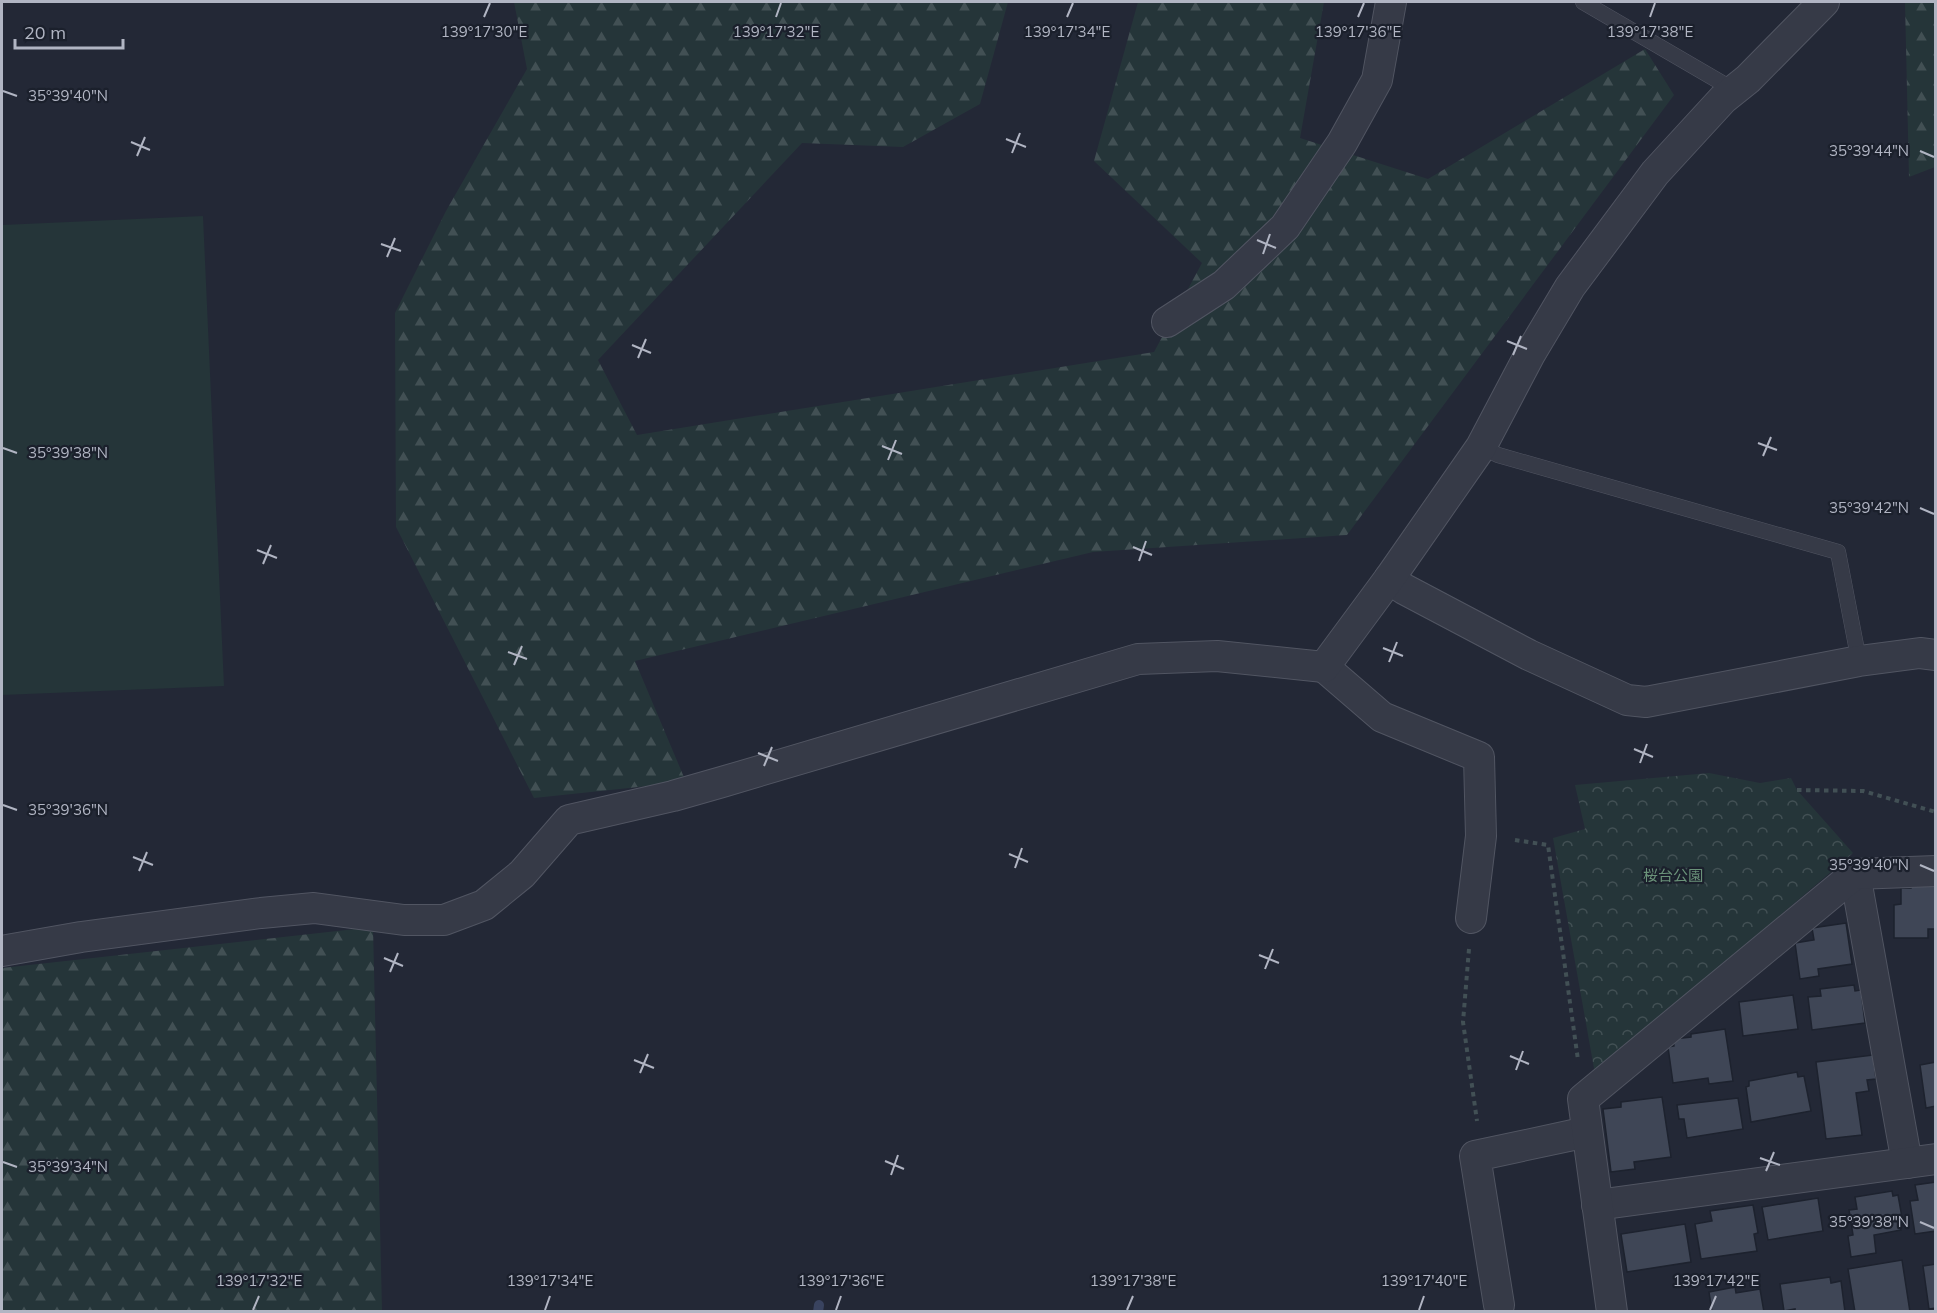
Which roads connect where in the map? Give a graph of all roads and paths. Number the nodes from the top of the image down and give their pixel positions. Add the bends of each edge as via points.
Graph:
1 (1391, 2) edge
2 (1583, 2) edge
3 (1824, 2) edge
4 (1734, 90) junction
5 (1167, 322) dead end
6 (1481, 447) junction
7 (1389, 579) junction
8 (1935, 655) edge
9 (1859, 661) junction
10 (1324, 668) junction
11 (1797, 790) dead end
12 (1935, 812) edge
13 (1481, 836) junction
14 (1935, 871) edge
15 (1856, 874) junction
16 (1471, 918) joint
17 (2, 951) edge
18 (1583, 1099) junction
19 (1587, 1132) junction
20 (1482, 1154) junction
21 (1921, 1161) edge
22 (1597, 1204) junction
23 (1499, 1305) dead end
24 (1612, 1311) edge

1 - 5 street via 1377,80 1342,143 1285,227 1224,285
2 - 4 lane
3 - 4 street
4 - 6 street via 1655,173 1570,287
6 - 7 street
6 - 9 lane via 1838,552
7 - 9 street via 1529,655 1627,700 1646,702
7 - 10 street
8 - 9 street via 1920,653
10 - 13 street via 1382,717 1479,757
10 - 17 street via 1217,656 1138,659 673,796 569,820 522,874 484,905 444,920 404,920 314,908
11 - 12 path via 1863,791
13 - 16 street
13 - 18 path via 1548,844
14 - 15 street
15 - 18 street
15 - 21 street
16 - 20 path via 1463,1022
18 - 19 street
19 - 20 street
19 - 22 street
20 - 23 street via 1475,1156
21 - 22 street
22 - 24 street

